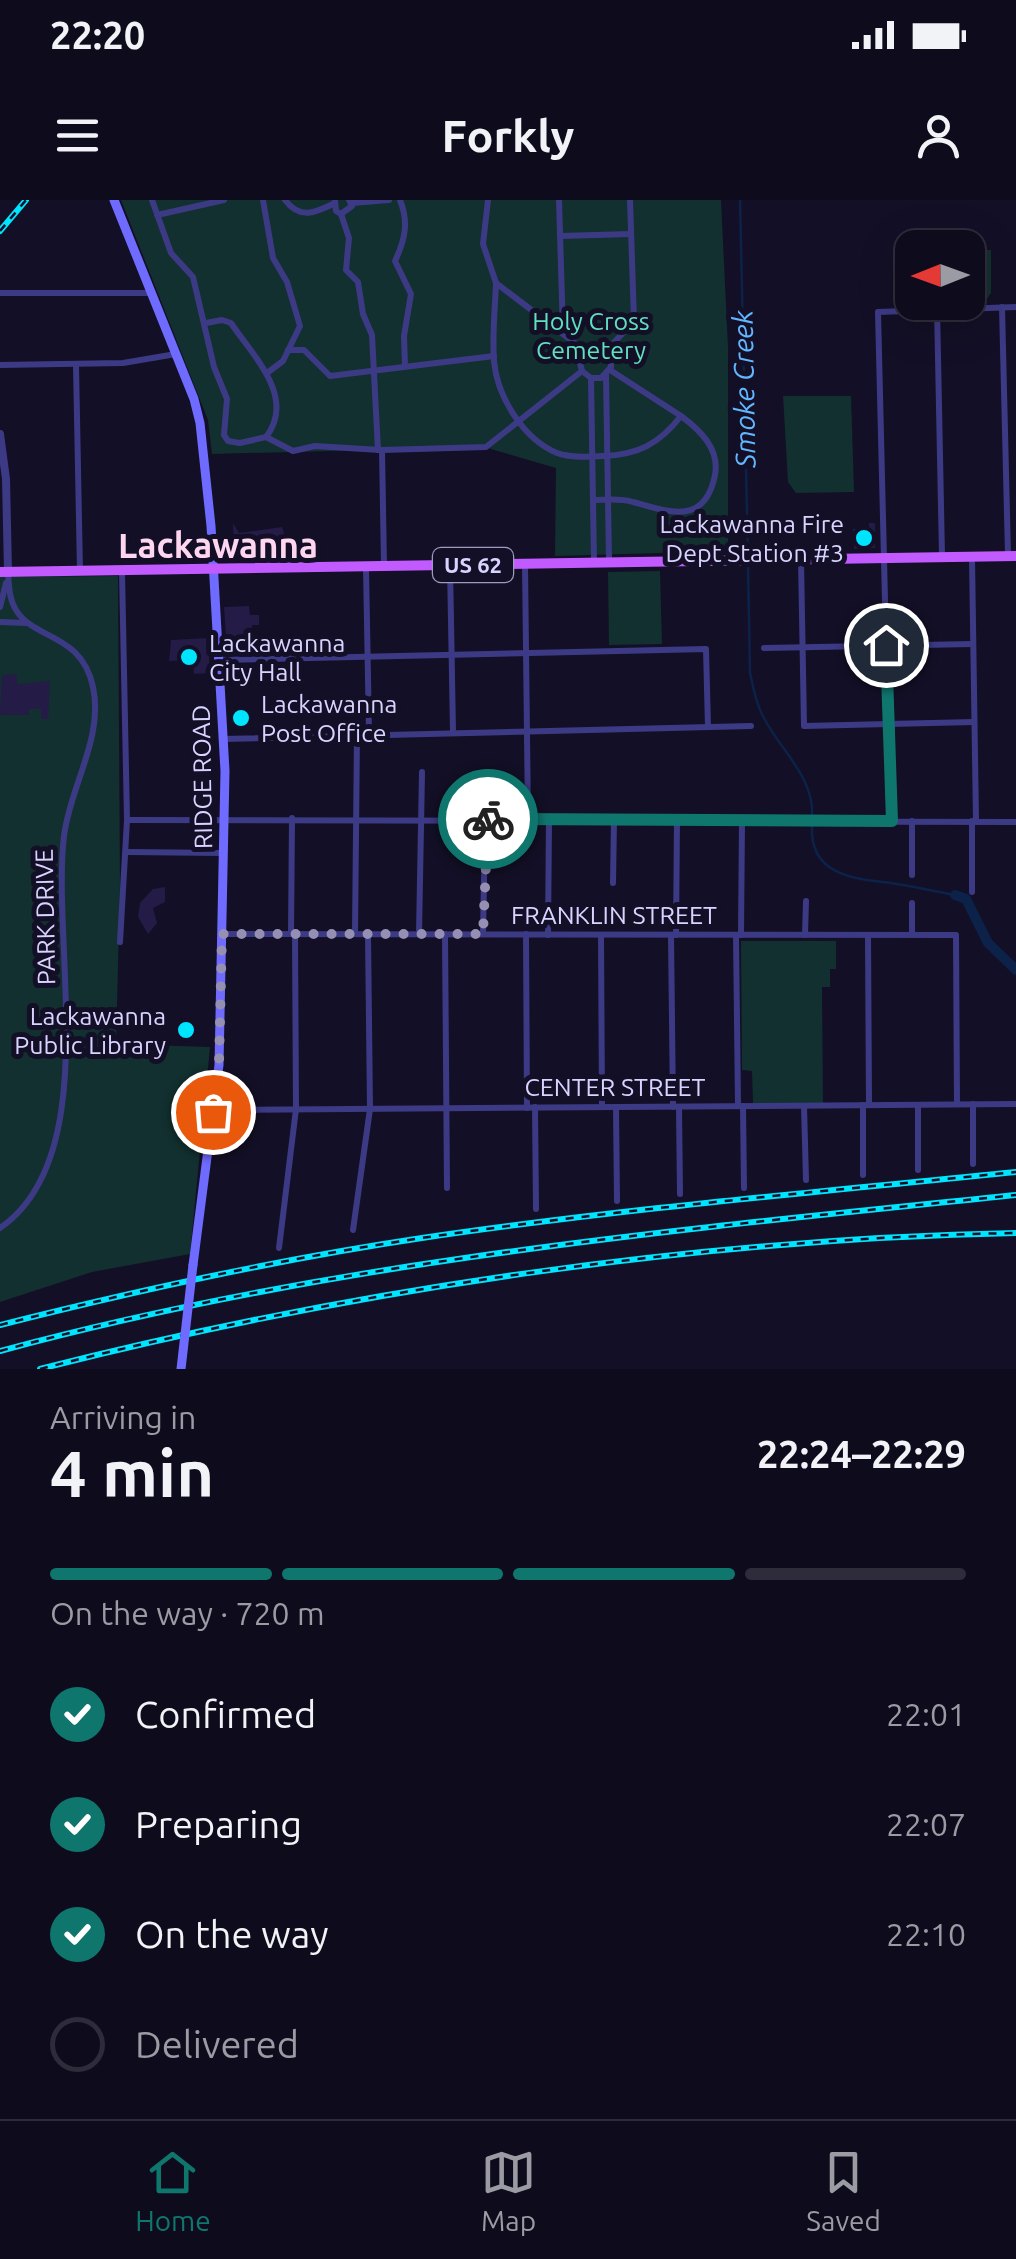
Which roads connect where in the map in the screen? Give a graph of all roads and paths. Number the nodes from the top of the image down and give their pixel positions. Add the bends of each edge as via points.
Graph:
1 (114, 200) edge
2 (152, 200) edge
3 (224, 200) edge
4 (263, 200) edge
5 (285, 200) edge
6 (389, 200) edge
7 (400, 200) edge
8 (488, 200) edge
9 (559, 200) edge
10 (630, 200) edge
11 (351, 202) edge
12 (337, 207) edge
13 (157, 216) junction
14 (631, 234) junction
15 (560, 236) junction
16 (496, 283) junction
17 (0, 293) edge
18 (152, 293) junction
19 (985, 307) edge
20 (1002, 307) junction
21 (1016, 307) edge
22 (895, 311) edge
23 (937, 320) edge
24 (206, 324) junction
25 (563, 334) junction
26 (288, 350) junction
27 (584, 350) junction
28 (607, 350) junction
29 (176, 354) junction
30 (494, 356) junction
31 (0, 365) edge
32 (76, 365) junction
33 (405, 366) junction
34 (373, 370) junction
35 (582, 371) junction
36 (608, 372) junction
37 (266, 373) junction
38 (591, 378) junction
39 (681, 416) junction
40 (518, 422) junction
41 (0, 434) edge
42 (266, 437) junction
43 (380, 450) junction
44 (592, 456) junction
45 (607, 456) junction
46 (593, 500) junction
47 (608, 500) junction
48 (1012, 556) edge
49 (972, 557) junction
50 (942, 558) junction
51 (885, 559) junction
52 (801, 560) junction
53 (608, 562) junction
54 (594, 563) junction
55 (525, 564) junction
56 (450, 566) junction
57 (384, 567) junction
58 (366, 568) junction
59 (214, 570) junction
60 (4, 572) edge
61 (80, 572) junction
62 (122, 572) junction
63 (0, 606) edge
64 (0, 622) edge
65 (27, 623) junction
66 (973, 644) junction
67 (886, 645) junction
68 (802, 647) junction
69 (764, 648) dead end
70 (526, 652) junction
71 (451, 653) junction
72 (368, 655) junction
73 (220, 660) junction
74 (974, 722) junction
75 (890, 724) junction
76 (751, 726) dead end
77 (708, 727) junction
78 (526, 730) junction
79 (452, 732) junction
80 (370, 733) junction
81 (357, 734) junction
82 (223, 739) junction
83 (422, 772) dead end
84 (486, 772) dead end
85 (224, 818) junction
86 (292, 818) junction
87 (357, 819) junction
88 (422, 819) junction
89 (486, 819) junction
90 (528, 819) junction
91 (549, 819) junction
92 (127, 820) junction
93 (614, 820) junction
94 (677, 820) junction
95 (742, 820) junction
96 (892, 821) junction
97 (912, 821) junction
98 (974, 822) junction
99 (1016, 822) edge
100 (126, 852) junction
101 (223, 853) junction
102 (912, 875) dead end
103 (613, 883) dead end
104 (972, 892) dead end
105 (806, 901) dead end
106 (912, 903) dead end
107 (222, 934) junction
108 (293, 934) junction
109 (355, 934) junction
110 (368, 934) junction
111 (419, 934) junction
112 (446, 934) junction
113 (483, 934) junction
114 (526, 934) junction
115 (548, 934) junction
116 (601, 934) junction
117 (673, 935) junction
118 (738, 935) junction
119 (806, 935) junction
120 (868, 935) junction
121 (912, 935) junction
122 (120, 942) dead end
123 (918, 1104) junction
124 (957, 1104) junction
125 (973, 1104) junction
126 (1016, 1104) edge
127 (866, 1105) junction
128 (740, 1106) junction
129 (804, 1106) junction
130 (602, 1107) junction
131 (616, 1107) junction
132 (676, 1107) junction
133 (446, 1108) junction
134 (531, 1108) junction
135 (370, 1109) junction
136 (214, 1110) junction
137 (296, 1110) junction
138 (974, 1164) dead end
139 (918, 1170) dead end
140 (863, 1176) dead end
141 (806, 1180) dead end
142 (447, 1188) dead end
143 (744, 1188) dead end
144 (680, 1194) dead end
145 (616, 1201) dead end
146 (536, 1209) dead end
147 (0, 1228) edge
148 (353, 1230) dead end
149 (279, 1248) dead end
150 (181, 1369) edge

1 - 18 main road, RIDGE ROAD
2 - 13 street
3 - 13 street
4 - 26 street via 274,258 300,326
5 - 12 street via 296,213
6 - 11 street
7 - 33 street via 406,232 395,261 411,294
8 - 16 street via 483,244
9 - 15 street
10 - 14 street
11 - 12 street
12 - 34 street via 348,238 346,270 358,282 372,336
13 - 24 street via 171,254 193,277
14 - 15 street
14 - 28 street via 634,321
15 - 25 street
16 - 25 street
16 - 30 street
17 - 18 street
18 - 29 main road, RIDGE ROAD
19 - 20 street
20 - 21 street
20 - 48 street
22 - 51 street via 878,312
23 - 50 street
24 - 37 street via 231,324
24 - 42 street via 228,399 224,435 240,443
25 - 27 street
26 - 34 street via 304,350 330,376
26 - 37 street
27 - 28 street
27 - 35 street
28 - 36 street
29 - 32 street
29 - 59 main road, RIDGE ROAD via 200,423
30 - 33 street
30 - 40 street
31 - 32 street
32 - 61 street
33 - 34 street
34 - 43 street
35 - 38 street
35 - 40 street
36 - 38 street
36 - 39 street
36 - 45 street
37 - 42 street via 277,408
38 - 44 street
39 - 45 street via 665,437 637,453
39 - 47 street via 712,450 716,470 706,499 680,513
40 - 43 street via 486,447
40 - 44 street via 558,454
41 - 60 street
42 - 43 street via 293,451
43 - 57 street
44 - 45 street
44 - 46 street
45 - 47 street
46 - 47 street
46 - 54 street
47 - 53 street
48 - 49 main road, US 62
49 - 50 main road, US 62
49 - 66 street
50 - 51 main road, US 62
51 - 52 main road, US 62
51 - 67 street
52 - 53 main road, US 62
52 - 68 street
53 - 54 main road, US 62
54 - 55 main road, US 62
55 - 56 main road, US 62
55 - 70 street
56 - 57 main road, US 62
56 - 71 street
57 - 58 main road, US 62
58 - 59 main road, US 62
58 - 72 street
59 - 62 main road, US 62
59 - 73 main road, RIDGE ROAD
60 - 61 main road, US 62
60 - 63 street
60 - 65 street via 12,602
61 - 62 main road, US 62
62 - 92 street
64 - 65 street, PARK DRIVE
65 - 147 street, PARK DRIVE via 78,656 96,702 63,840 67,1036 57,1126 34,1194
66 - 67 street
66 - 74 street
67 - 68 street
67 - 75 street
68 - 69 street
68 - 75 street via 804,726
70 - 71 street
70 - 77 street via 706,649
70 - 78 street
71 - 72 street
71 - 79 street
72 - 73 street
72 - 80 street
73 - 82 main road, RIDGE ROAD
74 - 75 street
74 - 98 street
75 - 96 street
76 - 77 street
77 - 78 street
78 - 79 street
78 - 90 street
79 - 80 street
80 - 81 street
81 - 82 street
81 - 87 street
82 - 85 main road, RIDGE ROAD
83 - 88 street
84 - 89 street
85 - 86 street
85 - 92 street
85 - 101 main road, RIDGE ROAD
86 - 87 street
86 - 108 street
87 - 88 street
87 - 109 street
88 - 89 street
88 - 111 street
89 - 90 street
89 - 113 street
90 - 91 street
91 - 93 street
91 - 115 street
92 - 100 street
93 - 94 street
93 - 103 street
94 - 95 street
94 - 117 street
95 - 96 street
95 - 118 street
96 - 97 street
97 - 98 street
97 - 102 street
98 - 99 street
98 - 104 street
100 - 101 street
100 - 122 street
101 - 107 main road, RIDGE ROAD
105 - 119 street
106 - 121 street
107 - 108 street, FRANKLIN STREET
107 - 136 main road, RIDGE ROAD
108 - 109 street, FRANKLIN STREET
108 - 137 street
109 - 110 street, FRANKLIN STREET
110 - 111 street, FRANKLIN STREET
110 - 135 street
111 - 112 street, FRANKLIN STREET
112 - 113 street, FRANKLIN STREET
112 - 133 street
113 - 114 street, FRANKLIN STREET
114 - 115 street, FRANKLIN STREET
114 - 134 street
115 - 116 street, FRANKLIN STREET
116 - 117 street, FRANKLIN STREET
116 - 130 street
117 - 118 street, FRANKLIN STREET
117 - 132 street
118 - 119 street, FRANKLIN STREET
118 - 128 street
119 - 120 street, FRANKLIN STREET
120 - 121 street, FRANKLIN STREET
120 - 127 street
121 - 124 street, FRANKLIN STREET via 956,935
123 - 124 street, CENTER STREET
123 - 127 street, CENTER STREET
123 - 139 street
124 - 125 street, CENTER STREET
125 - 126 street, CENTER STREET
125 - 138 street
127 - 129 street, CENTER STREET
127 - 140 street
128 - 129 street, CENTER STREET
128 - 132 street, CENTER STREET
128 - 143 street
129 - 141 street
130 - 131 street, CENTER STREET
130 - 134 street, CENTER STREET
131 - 132 street, CENTER STREET
131 - 145 street
132 - 144 street
133 - 134 street, CENTER STREET
133 - 135 street, CENTER STREET
133 - 142 street
134 - 146 street
135 - 137 street, CENTER STREET
135 - 148 street
136 - 137 street, CENTER STREET
136 - 150 main road, RIDGE ROAD, bridge
137 - 149 street

